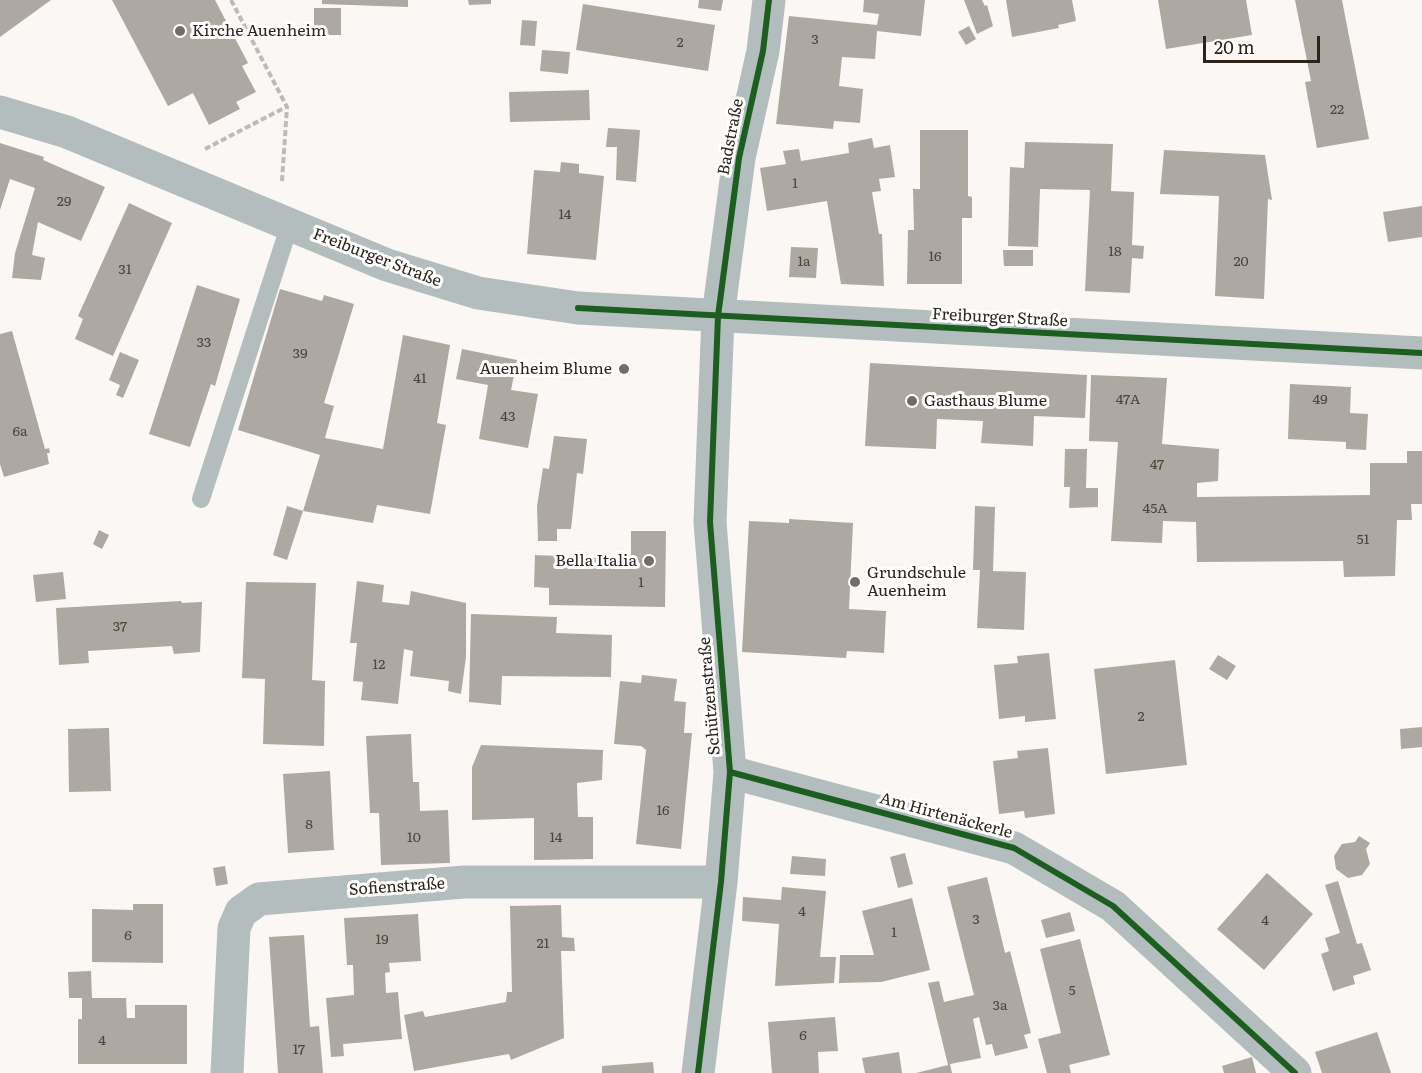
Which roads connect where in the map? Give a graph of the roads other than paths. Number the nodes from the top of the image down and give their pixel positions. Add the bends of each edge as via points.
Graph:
1 (769, 0) edge
2 (0, 112) edge
3 (290, 224) junction
4 (718, 316) junction
5 (1422, 353) edge
6 (201, 499) dead end
7 (730, 772) junction
8 (721, 882) junction
9 (227, 1073) edge
10 (698, 1073) edge
11 (1295, 1073) edge

1 - 4 street, Badstraße via 763,51 739,158
2 - 3 street, Freiburger Straße via 67,132
3 - 4 street, Freiburger Straße via 387,265 478,293 578,308
3 - 6 lane
4 - 5 street, Freiburger Straße
4 - 7 street, Schützenstraße via 710,522
7 - 8 street, Schützenstraße
7 - 11 street, Am Hirtenäckerle via 1014,848 1113,906
8 - 9 street, Sofienstraße via 464,882 259,899 241,912 234,928
8 - 10 street, Schützenstraße

